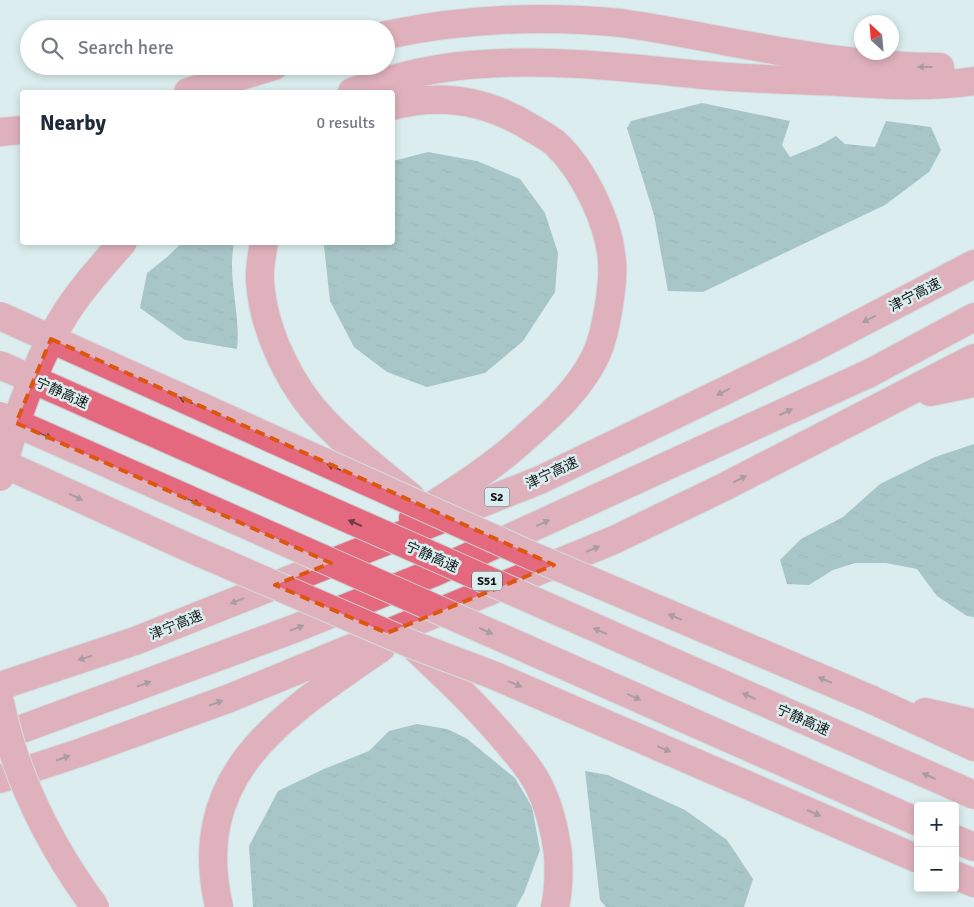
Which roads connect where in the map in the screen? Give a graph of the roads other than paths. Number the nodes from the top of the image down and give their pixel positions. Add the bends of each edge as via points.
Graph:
1 (395, 34) edge
2 (974, 67) edge
3 (244, 75) edge
4 (974, 81) edge
5 (195, 90) edge
6 (358, 90) edge
7 (395, 105) edge
8 (20, 130) edge
9 (0, 132) edge
10 (120, 245) edge
11 (264, 245) edge
12 (974, 264) edge
13 (0, 316) edge
14 (974, 317) edge
15 (974, 358) edge
16 (0, 365) edge
17 (974, 382) edge
18 (890, 403) junction
19 (0, 416) edge
20 (0, 462) edge
21 (0, 478) edge
22 (424, 508) junction
23 (365, 549) junction
24 (424, 618) junction
25 (411, 644) junction
26 (0, 686) edge
27 (870, 699) junction
28 (0, 702) edge
29 (974, 723) edge
30 (0, 738) edge
31 (974, 747) edge
32 (0, 780) edge
33 (974, 795) edge
34 (914, 820) edge
35 (959, 841) edge
36 (974, 847) edge
37 (914, 857) edge
38 (95, 907) edge
39 (219, 907) edge
40 (555, 907) edge

2 -> 1 highway via 858,62 796,54 671,30 579,19 446,25
3 - 5 highway
4 - 6 highway via 891,85 522,62 415,74
7 - 23 highway via 445,98 474,104 501,111 555,143 588,186 600,211 612,261 607,317 597,353 582,380 559,407 486,470
8 - 9 highway
10 - 21 highway, bridge via 62,319 43,354 10,441
11 - 22 highway, bridge via 260,282 269,328 299,389 323,420 356,452
12 -> 23 highway, 津宁高速 / S2 via 809,350 540,480
22 -> 13 highway, bridge
30 -> 14 highway via 296,628 434,572 870,373
15 - 18 highway
33 -> 16 highway, 宁静高速 / S51, bridge
17 - 18 highway
24 -> 18 highway via 614,540
19 -> 34 highway, bridge
20 -> 25 highway, bridge
27 -> 22 highway, bridge
23 -> 26 highway, 津宁高速 / S2 via 135,641
32 -> 24 highway via 230,698
24 - 39 highway via 302,704 272,730 238,769 217,824 213,855 214,886
25 -> 37 highway, bridge via 493,675
25 - 40 highway via 473,704 526,764 540,786 551,814 556,841 559,867
27 - 29 highway
27 - 31 highway
28 - 38 highway, bridge via 11,743 34,804 54,846
35 - 36 highway

